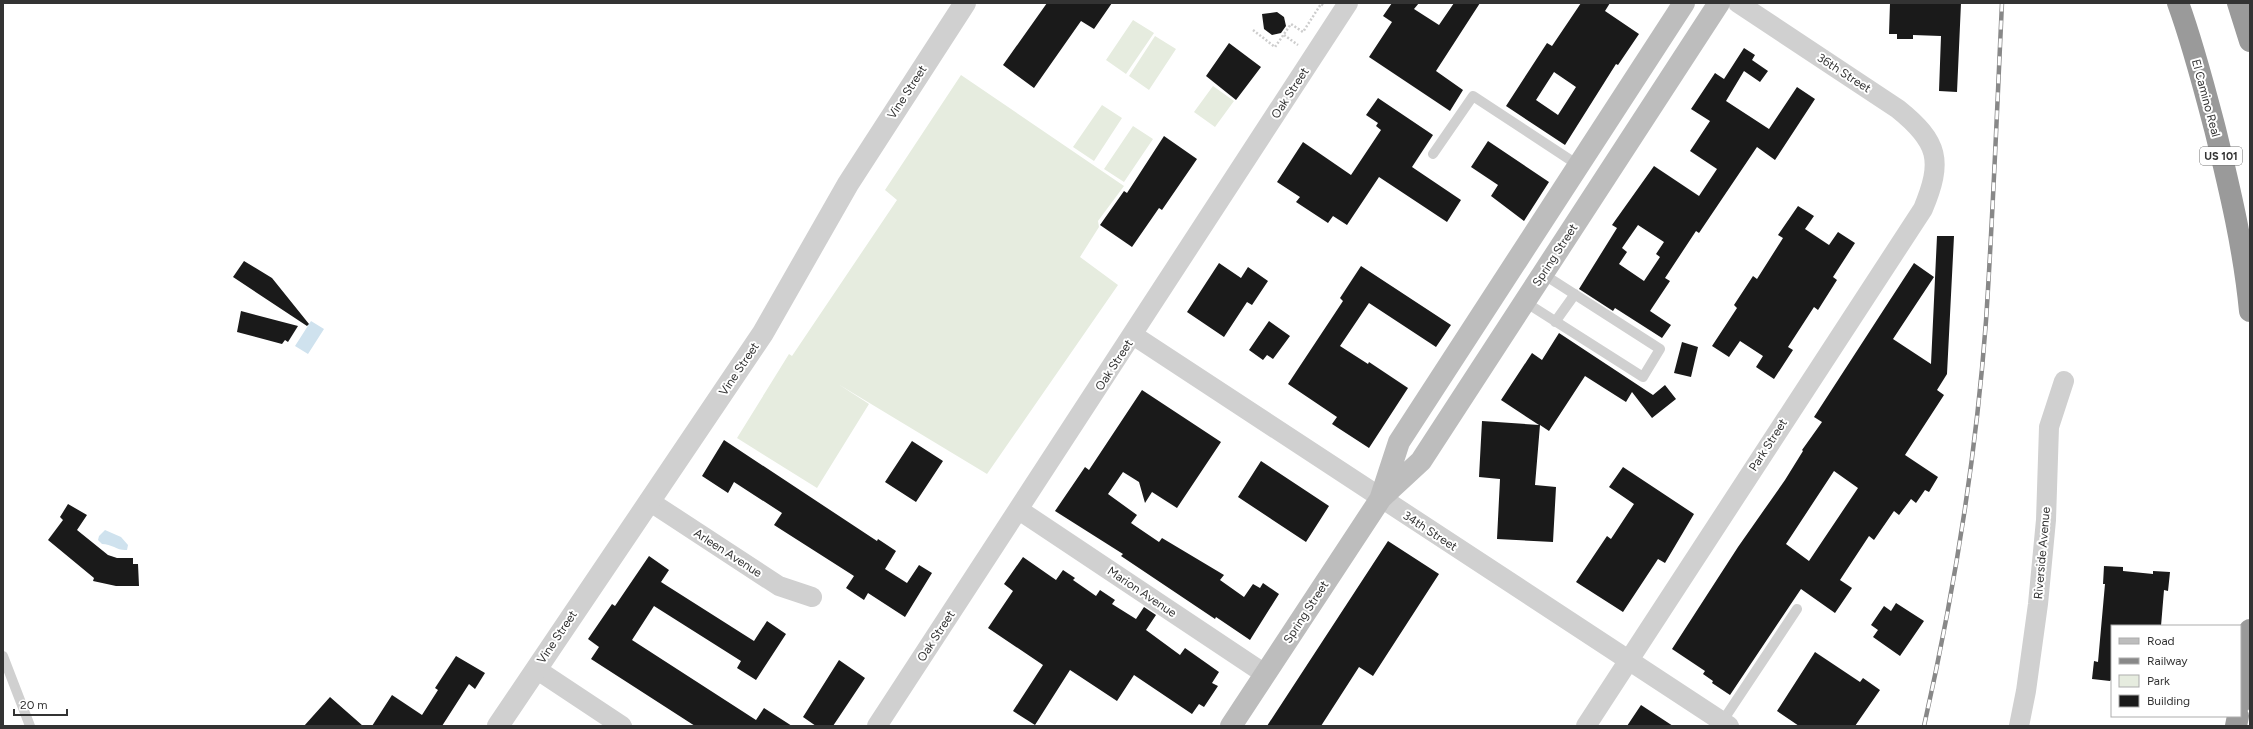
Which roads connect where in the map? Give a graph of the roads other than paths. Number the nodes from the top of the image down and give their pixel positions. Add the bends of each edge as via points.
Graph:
1 (965, 3) edge
2 (1348, 3) edge
3 (1684, 3) edge
4 (1719, 3) edge
5 (1738, 3) edge
6 (2178, 3) edge
7 (2238, 3) edge
8 (2250, 41) edge
9 (1433, 154) dead end
10 (1936, 158) joint
11 (1578, 165) junction
12 (1543, 274) junction
13 (1575, 294) junction
14 (1525, 302) junction
15 (2250, 312) edge
16 (1555, 322) junction
17 (1134, 335) junction
18 (2064, 381) dead end
19 (1380, 498) junction
20 (649, 501) junction
21 (1018, 510) junction
22 (812, 597) dead end
23 (1798, 609) dead end
24 (2250, 630) edge
25 (3, 656) edge
26 (1628, 660) junction
27 (536, 669) junction
28 (1265, 674) junction
29 (2241, 696) edge
30 (1725, 724) edge
31 (30, 726) edge
32 (498, 726) edge
33 (622, 726) edge
34 (877, 726) edge
35 (1231, 726) edge
36 (1586, 726) edge
37 (2019, 726) edge

1 - 20 street, Vine Street via 848,184 763,333
2 - 17 street, Oak Street
3 - 11 main road, Spring Street
4 - 12 main road, Spring Street
5 - 10 street, 36th Street via 1898,109 1916,124 1929,141
6 - 15 highway, El Camino Real / US 101 via 2192,44 2232,197 2246,268
7 - 8 highway
9 - 11 lane via 1473,96
10 - 26 street, Park Street via 1932,186 1923,209
11 - 19 main road, Spring Street via 1399,442
12 - 13 lane
12 - 14 main road, Spring Street
13 - 16 lane
13 - 16 lane via 1660,349 1643,377
14 - 16 lane
14 - 19 main road, Spring Street via 1421,461
17 - 19 street, 34th Street
17 - 21 street, Oak Street
18 - 37 street, Riverside Avenue via 2049,427 2046,520 2026,691
19 - 26 street, 34th Street
19 - 28 main road, Spring Street
20 - 22 street, Arleen Avenue via 779,586
20 - 27 street, Vine Street
21 - 28 street, Marion Avenue
21 - 34 street, Oak Street
23 - 30 lane
24 - 29 highway
25 - 31 lane
26 - 30 street, 34th Street
26 - 36 street, Park Street
27 - 32 street, Vine Street
27 - 33 street
28 - 35 main road, Spring Street

